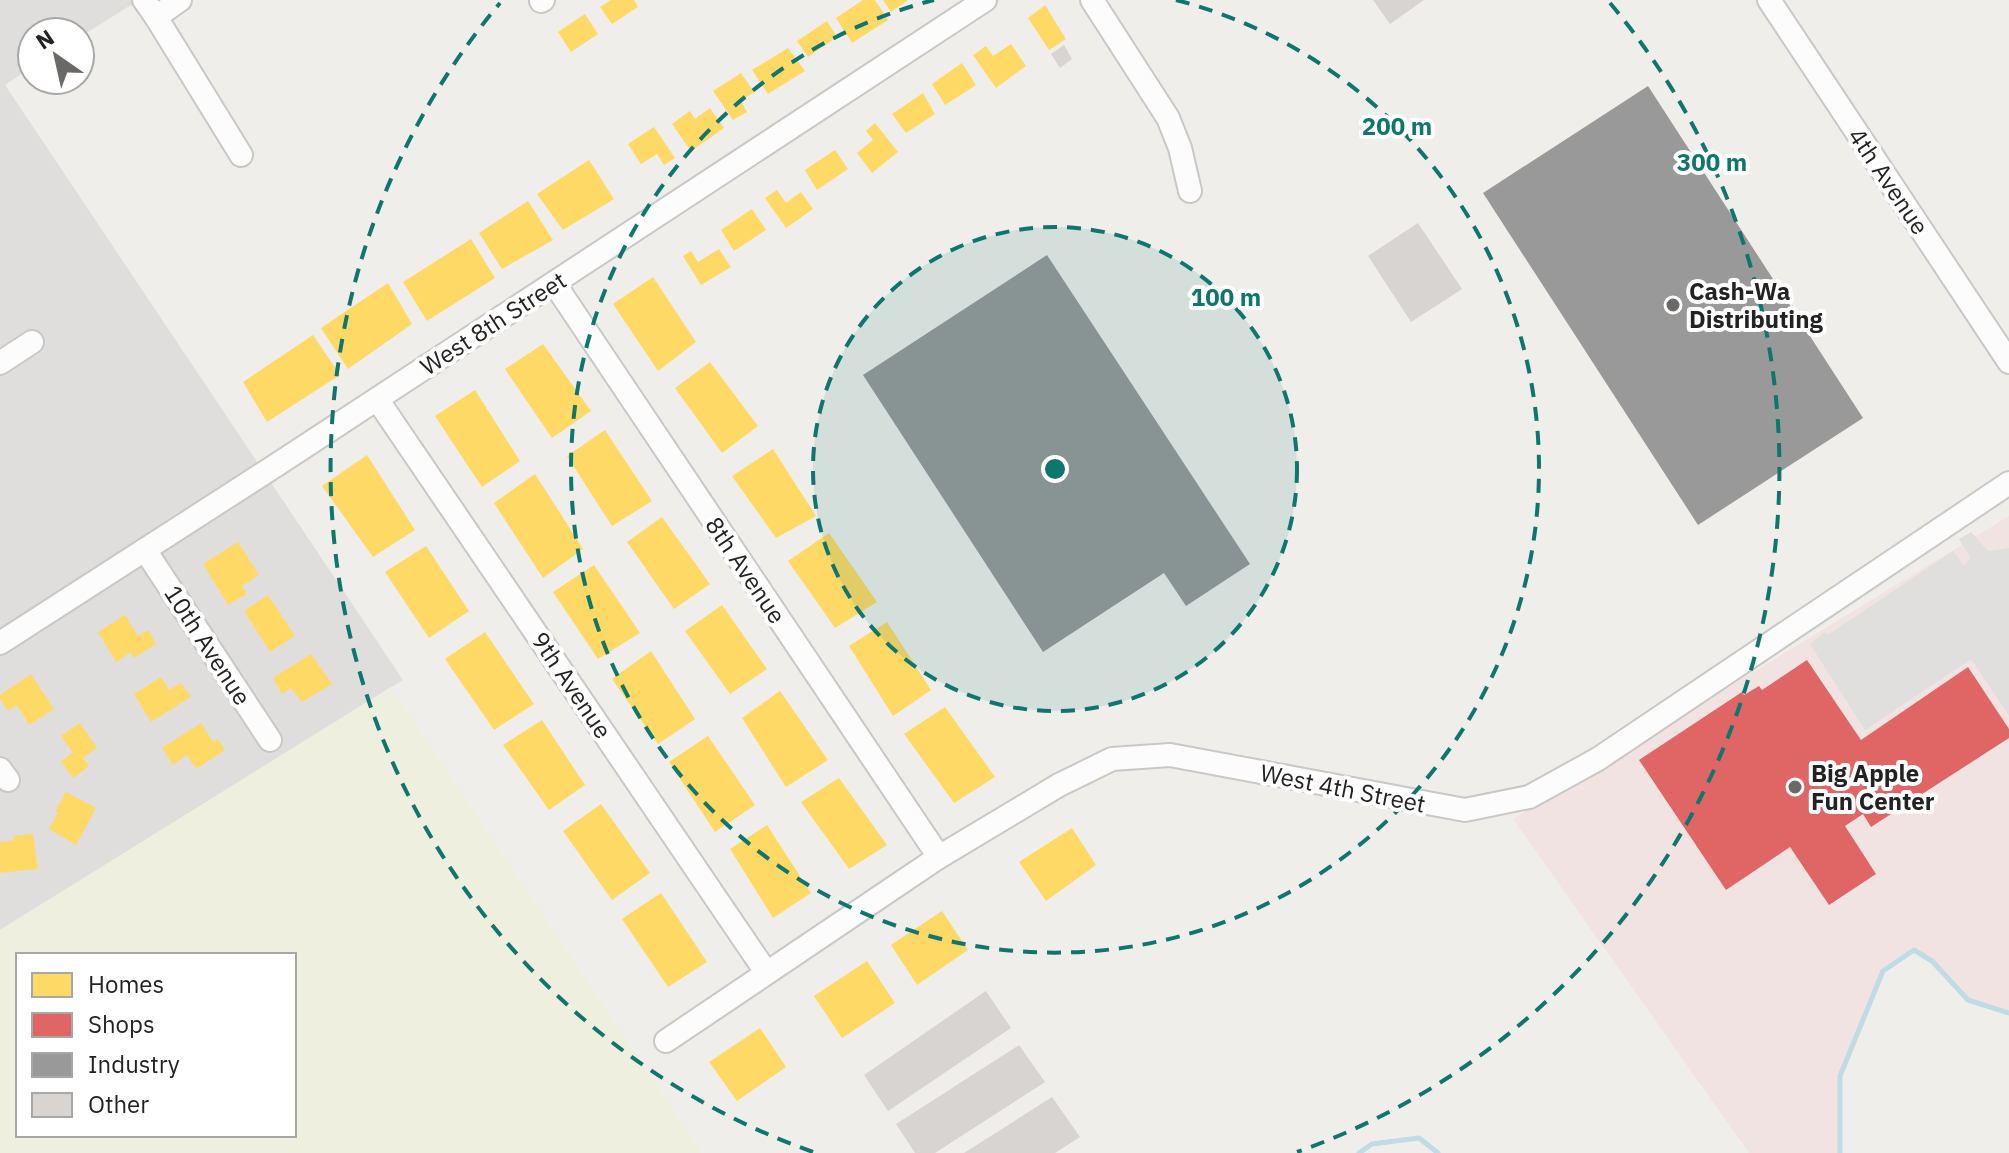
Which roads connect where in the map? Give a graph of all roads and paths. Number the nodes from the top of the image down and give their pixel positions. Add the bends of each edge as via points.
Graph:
1 (180, 0) edge
2 (985, 0) edge
3 (1092, 0) edge
4 (1769, 0) edge
5 (150, 8) edge
6 (241, 155) dead end
7 (1190, 191) dead end
8 (554, 283) junction
9 (32, 342) dead end
10 (2009, 362) edge
11 (0, 363) edge
12 (377, 399) junction
13 (2009, 483) edge
14 (145, 550) junction
15 (0, 643) edge
16 (270, 740) dead end
17 (939, 857) junction
18 (766, 972) junction
19 (666, 1041) dead end

1 - 5 street
2 - 8 street, West 8th Street
3 - 7 street via 1168,118
4 - 10 street, 4th Avenue
5 - 6 street
8 - 12 street, West 8th Street
8 - 17 street, 8th Avenue
9 - 11 street
12 - 14 street, West 8th Street
12 - 18 street, 9th Avenue
13 - 17 street, West 4th Street via 1598,759 1529,797 1465,810 1170,755 1112,759
14 - 15 street, West 8th Street
14 - 16 street, 10th Avenue
17 - 18 street, West 4th Street
18 - 19 street, West 4th Street

